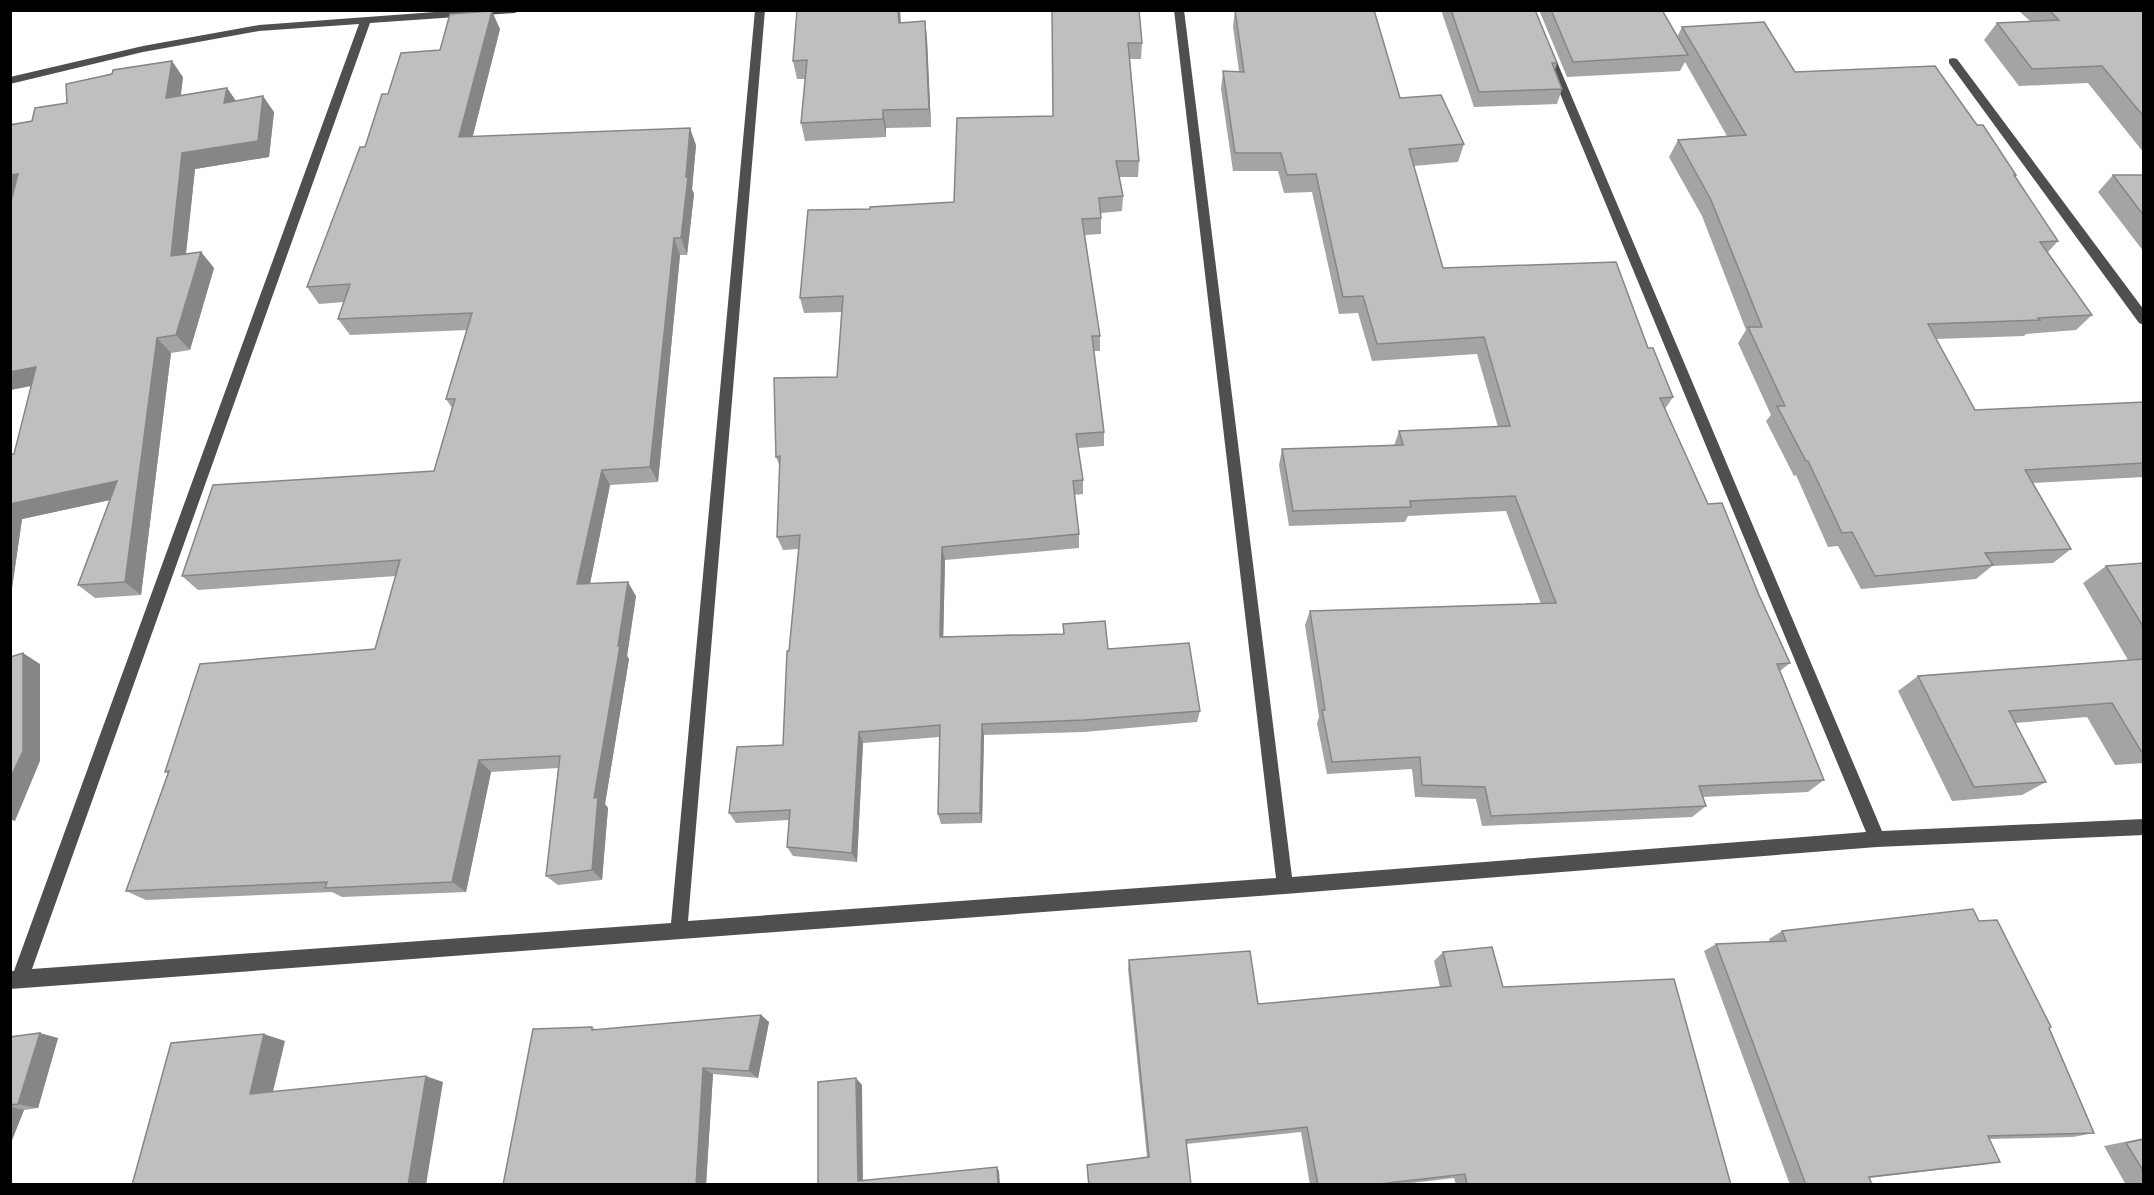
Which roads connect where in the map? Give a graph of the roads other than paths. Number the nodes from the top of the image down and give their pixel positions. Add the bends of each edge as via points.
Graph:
1 (515, 10) edge
2 (760, 10) edge
3 (1179, 10) edge
4 (366, 20) junction
5 (1540, 33) edge
6 (1953, 62) dead end
7 (10, 81) edge
8 (2144, 320) edge
9 (2144, 827) edge
10 (1877, 839) junction
11 (1285, 886) junction
12 (679, 930) junction
13 (15, 979) edge

1 - 4 street
2 - 12 street
3 - 11 street
4 - 7 street via 258,28 143,49
4 - 13 street
5 - 10 street
6 - 8 street
9 - 10 street
10 - 11 street
11 - 12 street
12 - 13 street

